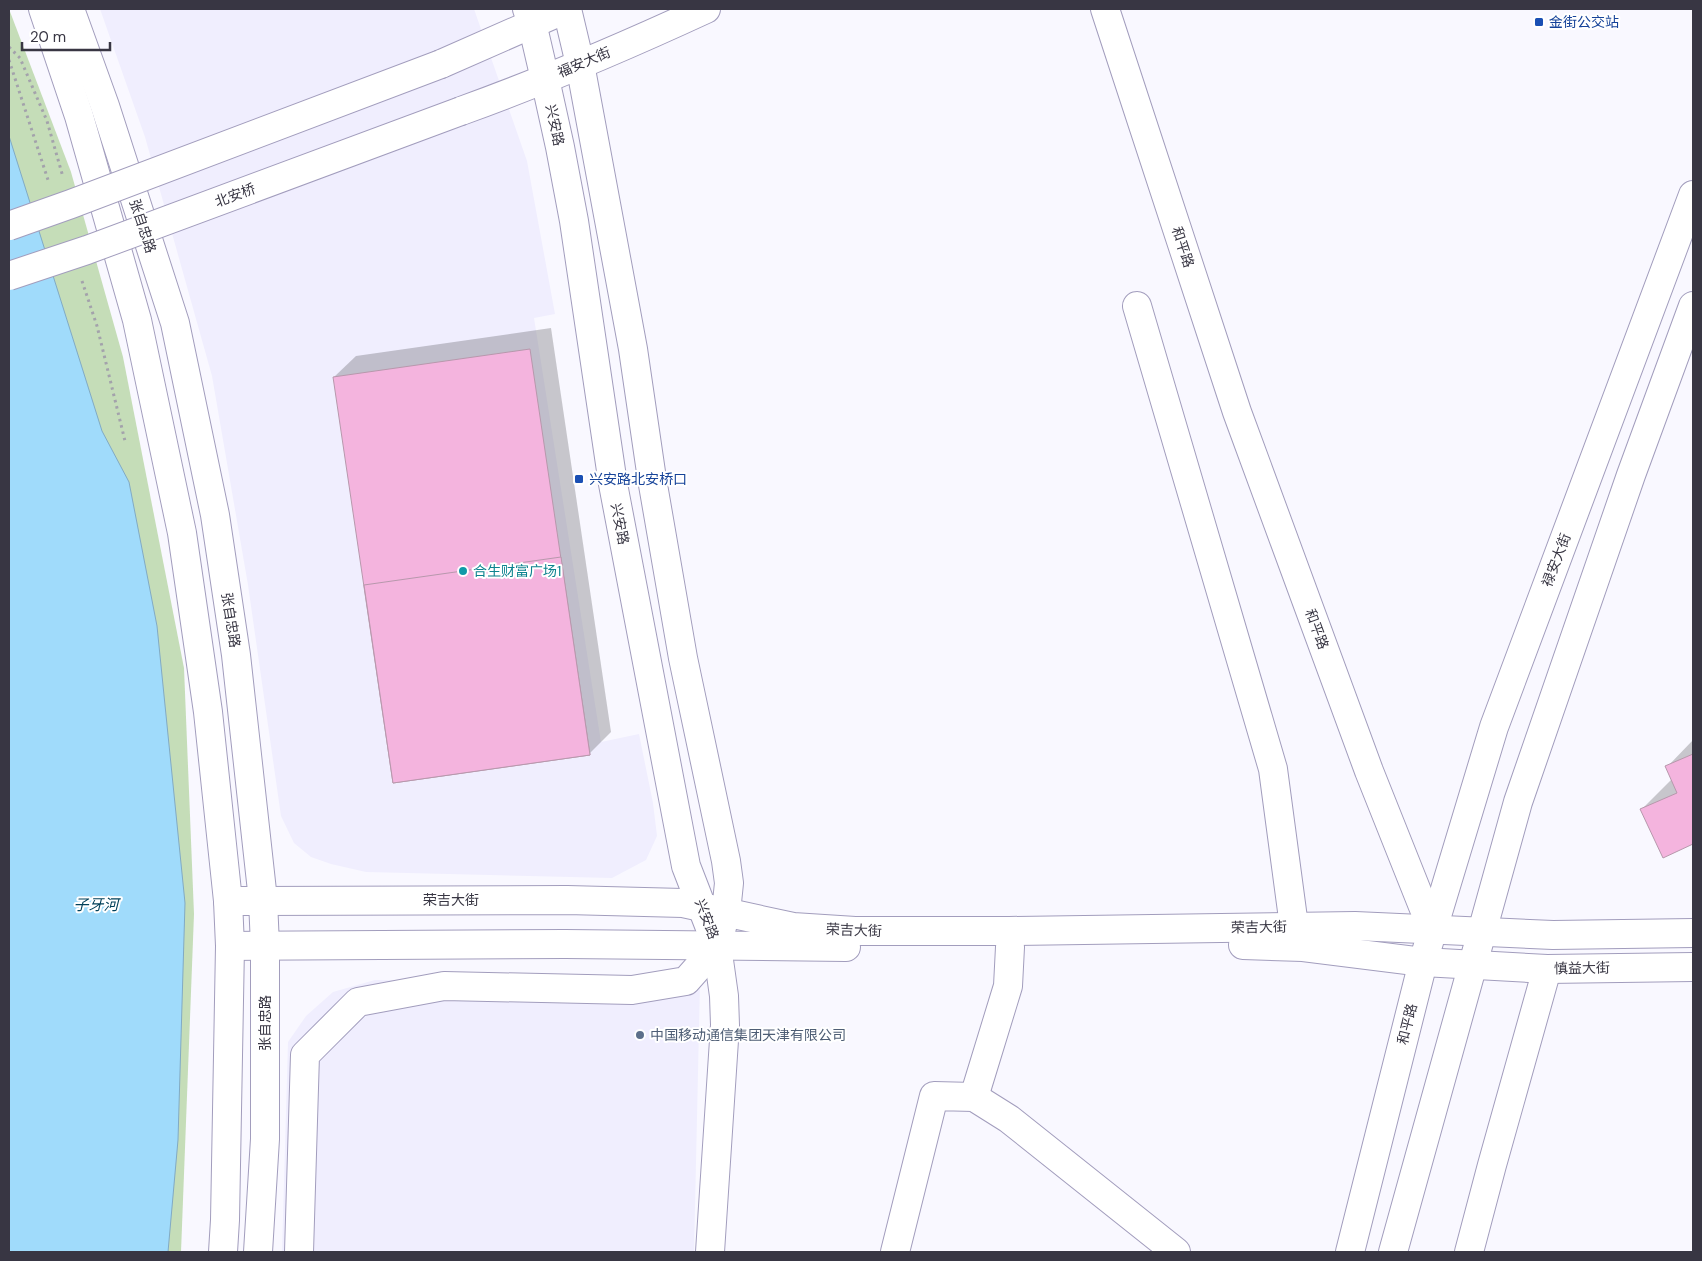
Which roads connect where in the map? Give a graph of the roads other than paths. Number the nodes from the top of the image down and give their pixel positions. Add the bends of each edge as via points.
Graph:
1 (43, 9) edge
2 (70, 9) edge
3 (566, 9) edge
4 (706, 9) edge
5 (1105, 9) edge
6 (530, 16) edge
7 (580, 64) junction
8 (545, 79) junction
9 (461, 111) joint
10 (1693, 195) edge
11 (9, 226) edge
12 (9, 276) edge
13 (1137, 306) dead end
14 (1693, 306) edge
15 (263, 900) junction
16 (228, 901) junction
17 (714, 910) junction
18 (1294, 926) junction
19 (1432, 929) junction
20 (1482, 931) junction
21 (1693, 933) edge
22 (230, 946) junction
23 (265, 946) junction
24 (717, 946) junction
25 (1010, 947) junction
26 (1423, 962) junction
27 (1472, 965) junction
28 (1693, 966) edge
29 (1547, 969) junction
30 (974, 1097) junction
31 (223, 1252) edge
32 (258, 1252) edge
33 (299, 1252) edge
34 (710, 1252) edge
35 (895, 1252) edge
36 (1176, 1252) edge
37 (1350, 1252) edge
38 (1393, 1252) edge
39 (1469, 1252) edge

1 - 16 street via 79,116 137,320 182,533 208,712
2 - 15 street, 张自忠路 via 175,323 216,525 236,655
3 - 6 street
3 - 7 street, 兴安路
4 - 7 street, 福安大街
5 - 19 street, 和平路 via 1237,412 1369,771
6 - 8 street, 兴安路
6 - 11 street, bridge via 441,64
7 - 8 street, 福安大街
7 - 17 street, 兴安路 via 633,349 684,658 726,861 729,883
8 - 9 street, 福安大街
8 - 17 street, 兴安路 via 574,221 613,484 686,866
9 - 12 street, 北安桥, bridge
10 - 19 street, 禄安大街 via 1494,726
13 - 18 street via 1273,769
14 - 20 street via 1518,802
15 - 16 street, 荣吉大街
15 - 17 street, 荣吉大街 via 567,900 683,903
15 - 23 street, 张自忠路
16 - 22 street
17 - 18 street, 荣吉大街 via 794,927 855,931
17 - 24 street, 兴安路
18 - 19 street, 荣吉大街
19 - 20 street, 荣吉大街
19 - 26 street, 和平路
20 - 21 street via 1553,935
20 - 27 street
22 - 23 street, 荣吉大街
22 - 31 street
23 - 24 street, 荣吉大街
23 - 32 street, 张自忠路 via 265,1140
24 - 25 street, 荣吉大街
24 - 33 street via 686,981 641,989 444,986 358,1002 304,1055
24 - 34 street, 兴安路 via 725,1025
25 - 26 street, 荣吉大街 via 1260,945 1304,947
25 - 30 street via 1008,986
26 - 27 street, 荣吉大街
26 - 37 street, 和平路
27 - 29 street, 慎益大街
27 - 38 street
28 - 29 street, 慎益大街
29 - 39 street
30 - 35 street via 934,1096
30 - 36 street via 1009,1118

